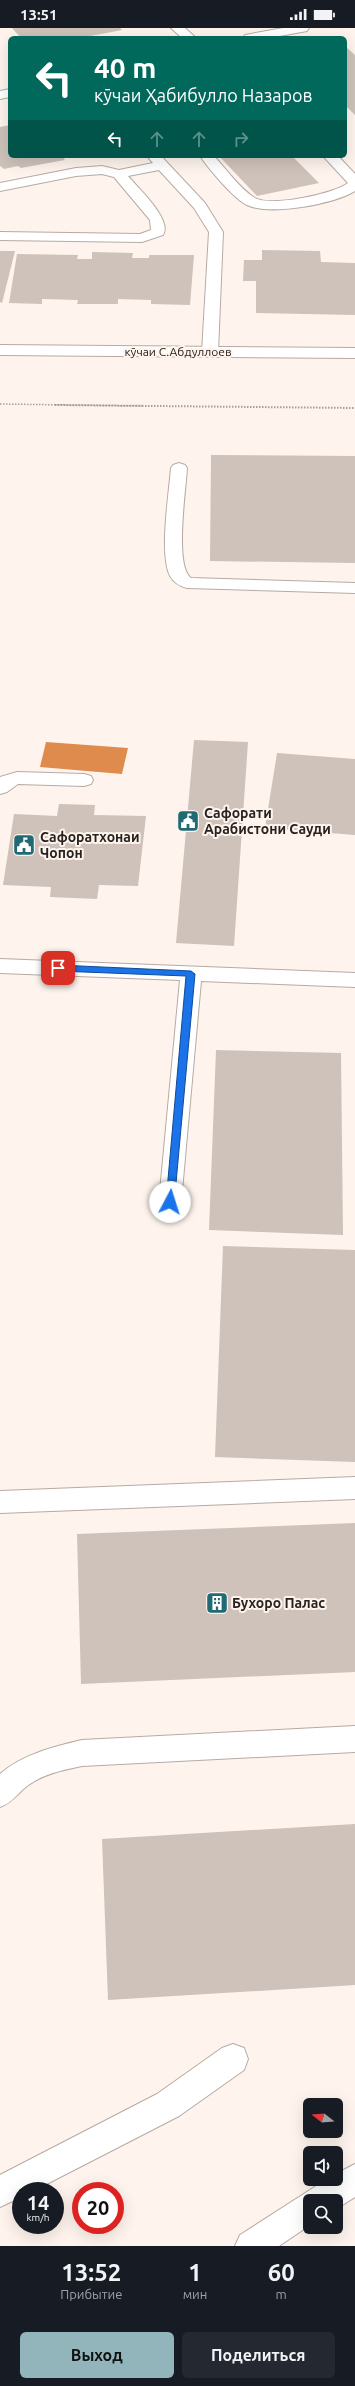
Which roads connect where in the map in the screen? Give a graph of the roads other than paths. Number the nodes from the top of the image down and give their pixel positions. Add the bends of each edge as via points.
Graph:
1 (177, 28) edge
2 (303, 28) edge
3 (187, 36) edge
4 (261, 36) edge
5 (209, 158) edge
6 (332, 158) edge
7 (158, 160) edge
8 (119, 174) junction
9 (355, 183) edge
10 (0, 187) edge
11 (0, 236) edge
12 (0, 350) edge
13 (210, 352) junction
14 (355, 353) edge
15 (179, 468) dead end
16 (355, 588) edge
17 (84, 780) dead end
18 (0, 788) edge
19 (0, 966) edge
20 (191, 974) junction
21 (355, 980) edge
22 (170, 1202) dead end
23 (355, 1488) edge
24 (0, 1502) edge
25 (355, 1739) edge
26 (0, 1794) edge
27 (234, 2059) dead end
28 (355, 2180) edge
29 (0, 2191) edge
30 (331, 2194) edge
31 (303, 2212) edge
32 (251, 2246) edge

1 - 3 street
2 - 4 street
5 - 9 street via 247,198 262,206 332,196 344,193
6 - 9 street
7 - 8 street
7 - 13 street via 200,206 216,232
8 - 10 street via 90,170
8 - 11 street via 157,219 158,232 150,237
12 - 13 street, кӯчаи С.Абдуллоев
13 - 14 street, кӯчаи С.Абдуллоев
15 - 16 street via 176,568 179,577 187,584
17 - 18 street via 17,778 7,781
19 - 20 street
20 - 21 street
20 - 22 street
23 - 24 street
25 - 26 street via 82,1753 50,1760 26,1771
27 - 29 street via 168,2105 106,2139
28 - 30 street
31 - 32 street

